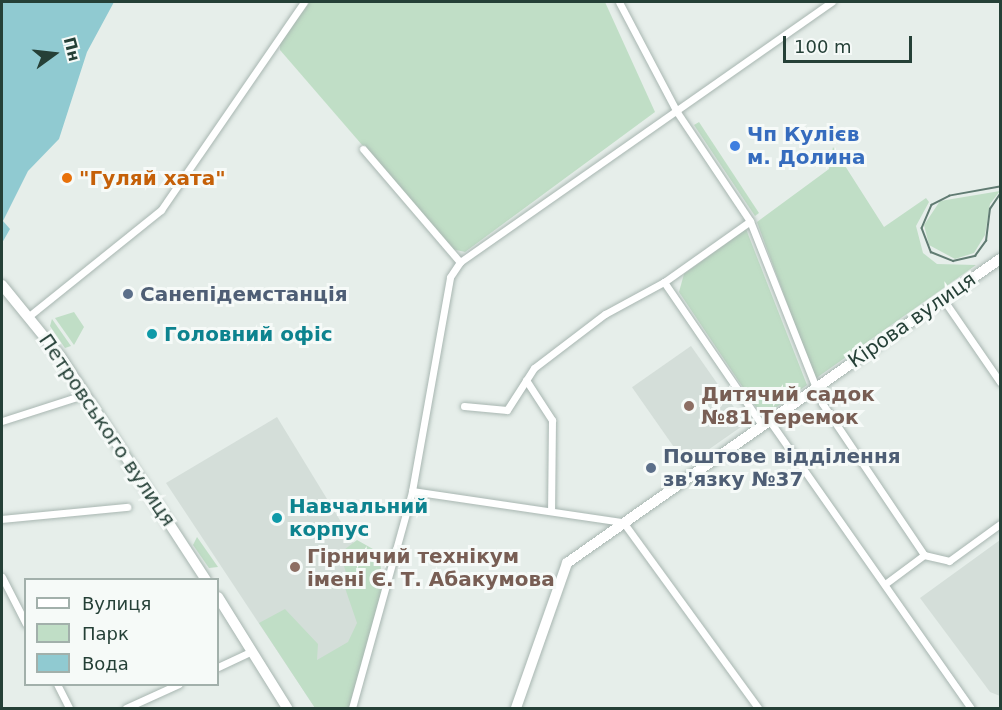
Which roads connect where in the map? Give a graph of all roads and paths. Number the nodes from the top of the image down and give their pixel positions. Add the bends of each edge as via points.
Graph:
1 (304, 2) edge
2 (620, 2) edge
3 (832, 2) edge
4 (677, 112) junction
5 (363, 149) dead end
6 (750, 221) junction
7 (1000, 259) edge
8 (460, 262) junction
9 (664, 282) junction
10 (2, 285) edge
11 (943, 300) junction
12 (29, 316) junction
13 (526, 380) junction
14 (1000, 382) edge
15 (815, 387) junction
16 (86, 394) junction
17 (464, 406) dead end
18 (2, 421) edge
19 (766, 422) junction
20 (412, 491) junction
21 (127, 507) dead end
22 (551, 512) junction
23 (2, 519) edge
24 (623, 522) junction
25 (1000, 524) edge
26 (924, 555) junction
27 (2, 578) edge
28 (205, 578) edge
29 (885, 584) junction
30 (219, 599) edge
31 (24, 620) edge
32 (252, 651) junction
33 (219, 667) edge
34 (58, 686) edge
35 (175, 686) edge
36 (284, 707) edge
37 (69, 708) edge
38 (126, 708) edge
39 (352, 708) edge
40 (516, 708) edge
41 (758, 708) edge
42 (971, 708) edge

1 - 12 street via 160,210
2 - 4 street
3 - 4 street
4 - 6 street
4 - 8 street
5 - 8 street
6 - 9 street
6 - 15 street
7 - 11 main road, Кірова вулиця
8 - 20 street via 445,292
9 - 13 street via 605,314
9 - 19 street
10 - 12 main road, Петровського вулиця
11 - 14 street
11 - 15 main road, Кірова вулиця
12 - 16 main road, Петровського вулиця
13 - 17 street via 507,410
13 - 22 street via 552,420
15 - 19 main road, Кірова вулиця
15 - 26 street
16 - 18 street
16 - 28 main road, Петровського вулиця
19 - 24 main road, Кірова вулиця
19 - 29 street
20 - 22 street
20 - 39 street
21 - 23 street
22 - 24 street
24 - 40 main road, Кірова вулиця via 562,569
24 - 41 street
25 - 26 street via 950,561
26 - 29 street
27 - 31 street
29 - 42 street
30 - 32 main road
32 - 33 street
32 - 36 main road
34 - 37 street
35 - 38 street

